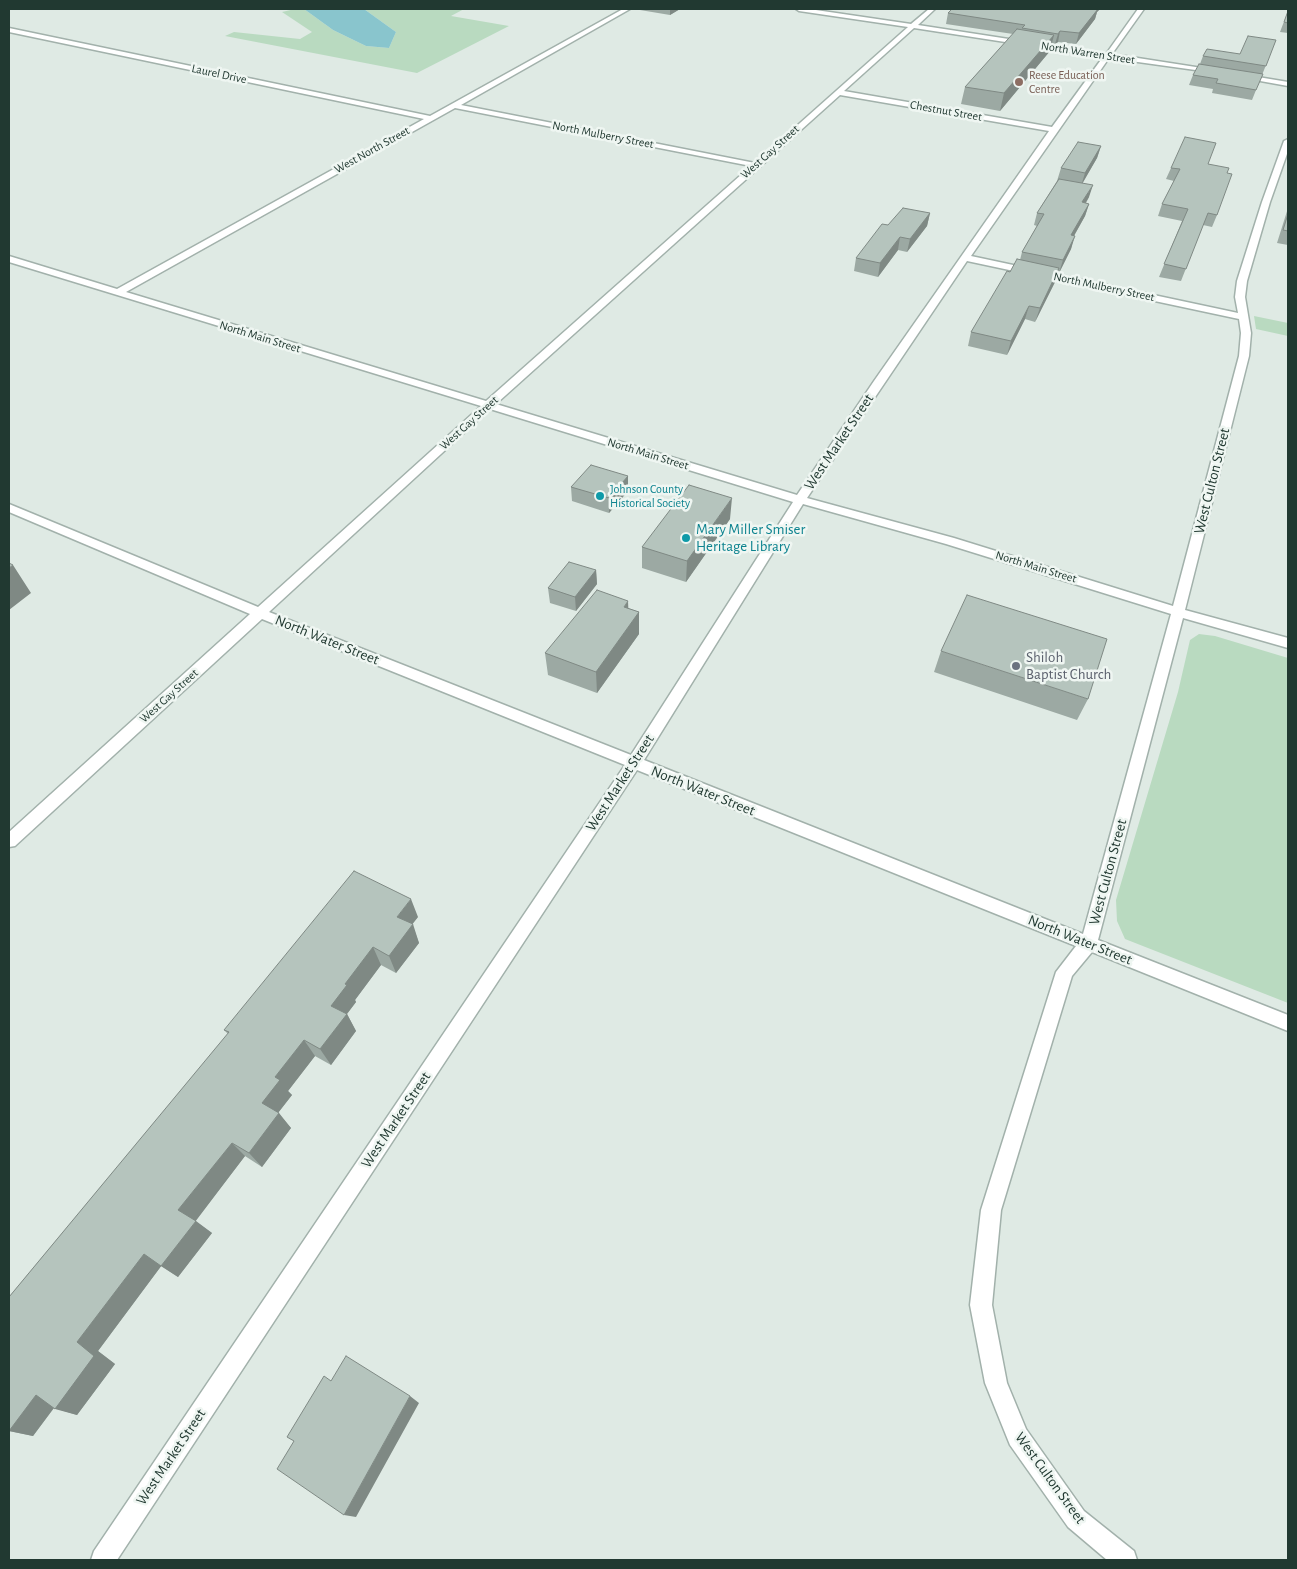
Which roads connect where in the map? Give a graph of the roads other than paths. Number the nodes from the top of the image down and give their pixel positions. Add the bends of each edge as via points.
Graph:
1 (627, 9) edge
2 (799, 9) edge
3 (932, 9) edge
4 (1141, 9) edge
5 (823, 10) edge
6 (914, 26) junction
7 (9, 30) edge
8 (1109, 56) junction
9 (1220, 73) edge
10 (1230, 74) edge
11 (1288, 84) edge
12 (837, 92) junction
13 (452, 105) junction
14 (430, 118) junction
15 (1054, 130) junction
16 (1288, 141) edge
17 (754, 165) junction
18 (966, 258) junction
19 (9, 259) edge
20 (117, 293) junction
21 (1243, 317) junction
22 (487, 406) junction
23 (800, 500) junction
24 (9, 508) edge
25 (1178, 612) junction
26 (260, 613) junction
27 (1288, 643) edge
28 (634, 764) junction
29 (9, 841) edge
30 (1089, 943) junction
31 (1288, 1023) edge
32 (103, 1560) edge
33 (1125, 1560) edge

1 - 13 street, West North Street
2 - 5 street, North Warren Street
3 - 6 street, West Gay Street
4 - 8 street, West Market Street
5 - 6 street, North Warren Street
6 - 8 street, North Warren Street
6 - 12 street, West Gay Street
7 - 14 street, Laurel Drive
8 - 9 street, North Warren Street
8 - 15 street, West Market Street
10 - 11 street
12 - 15 street, Chestnut Street
12 - 17 street, West Gay Street
13 - 14 street, West North Street
13 - 17 street, North Mulberry Street
14 - 20 street, West North Street
15 - 18 street, West Market Street
16 - 21 street, West Culton Street via 1242,281
17 - 22 street, West Gay Street
18 - 21 street, North Mulberry Street
18 - 23 street, West Market Street
19 - 20 street, North Main Street
20 - 22 street, North Main Street
21 - 25 street, West Culton Street via 1246,333 1244,356
22 - 23 street, North Main Street
22 - 26 street, West Gay Street
23 - 25 street, North Main Street via 950,541
23 - 28 street, West Market Street
24 - 26 street, North Water Street
25 - 27 street, North Main Street
25 - 30 street, West Culton Street
26 - 28 street, North Water Street
26 - 29 street, West Gay Street
28 - 30 street, North Water Street
28 - 32 street, West Market Street
30 - 31 street, North Water Street
30 - 33 street, West Culton Street via 1065,972 991,1210 981,1304 996,1383 1018,1437 1076,1519

